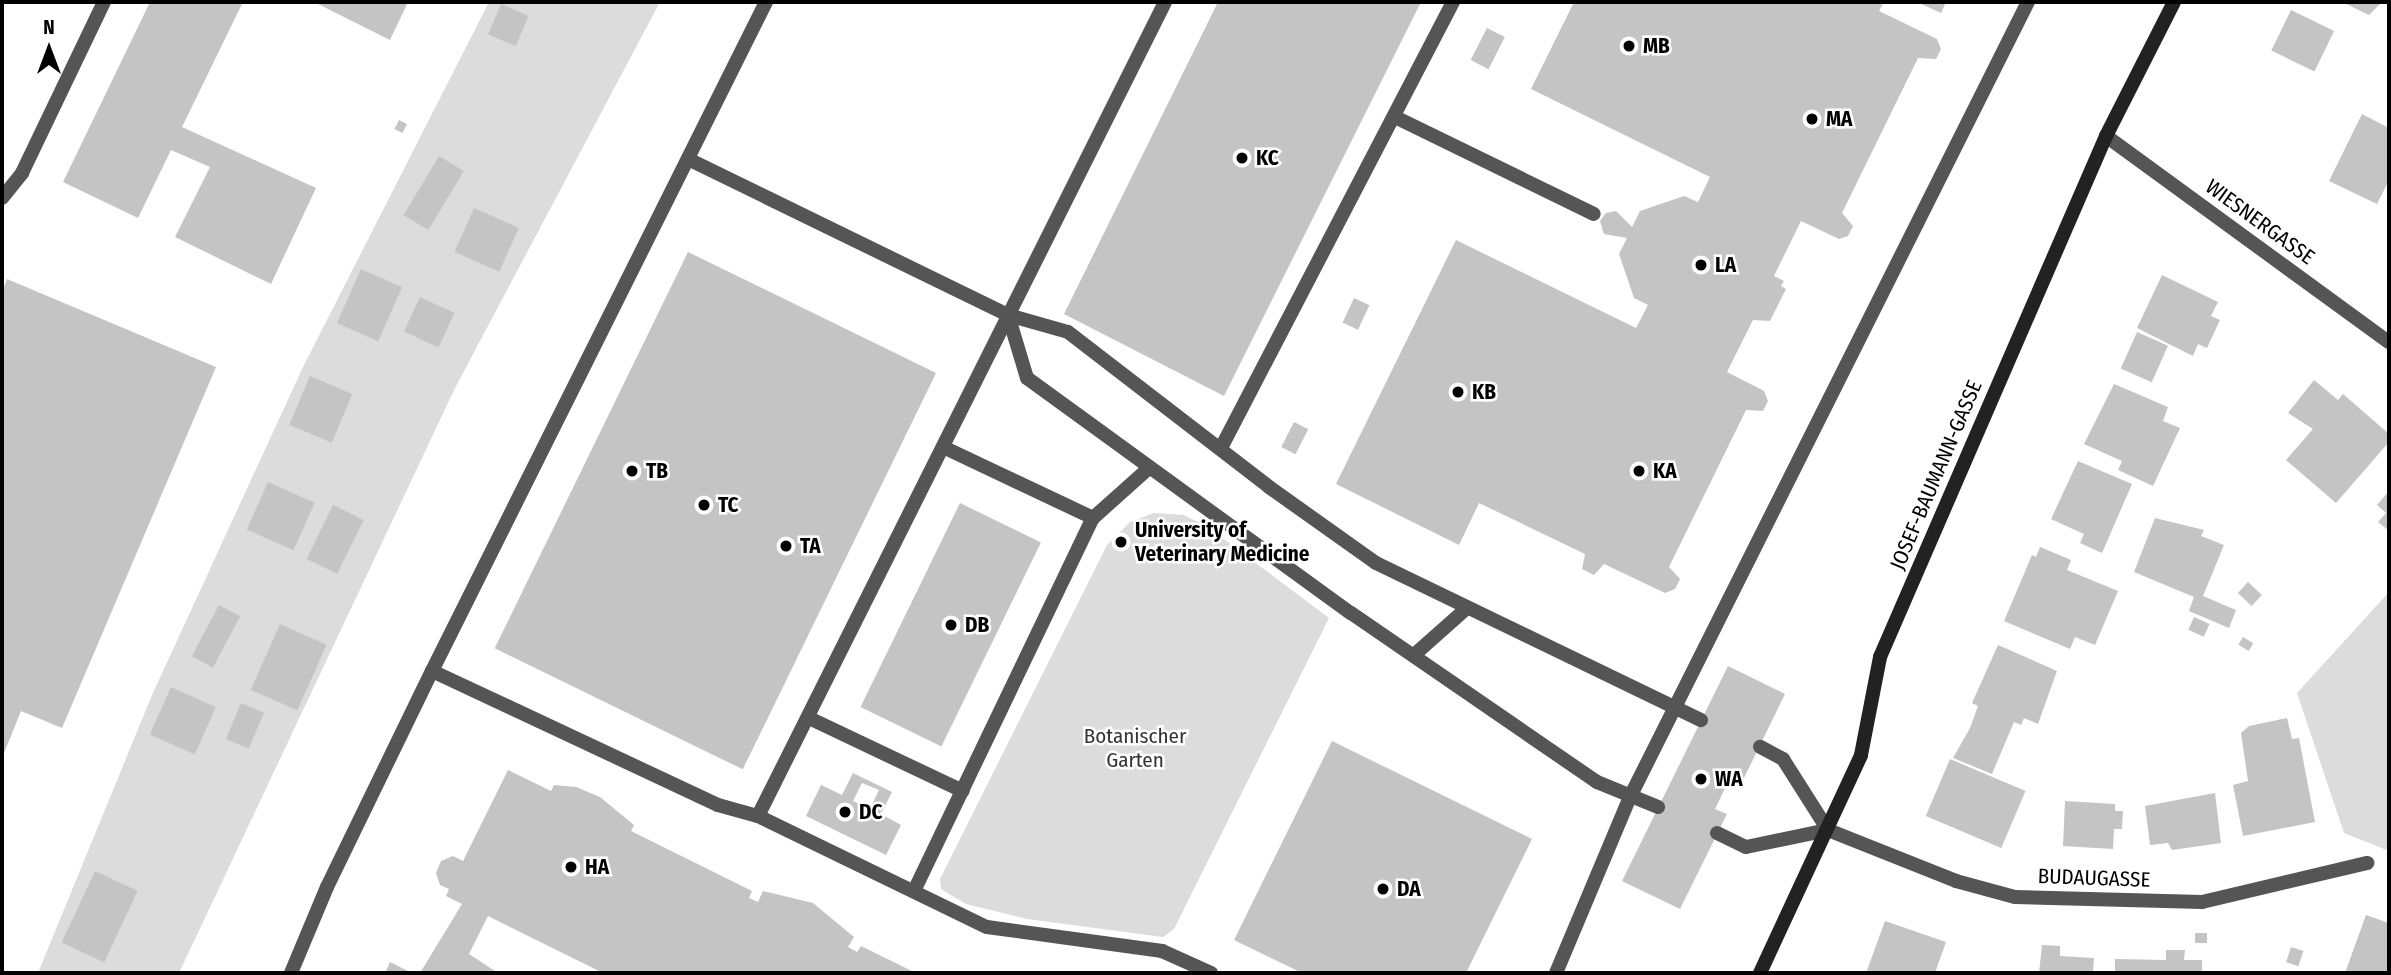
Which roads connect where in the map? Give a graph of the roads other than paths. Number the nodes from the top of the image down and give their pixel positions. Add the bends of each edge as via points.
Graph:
1 (103, 2) edge
2 (766, 2) edge
3 (1165, 2) edge
4 (1453, 2) edge
5 (2028, 2) edge
6 (2174, 2) edge
7 (1395, 117) junction
8 (2106, 136) junction
9 (688, 159) junction
10 (2, 198) edge
11 (1594, 214) dead end
12 (1008, 315) junction
13 (2389, 342) edge
14 (943, 447) junction
15 (1221, 448) junction
16 (1150, 467) junction
17 (1093, 517) junction
18 (1466, 608) junction
19 (1414, 656) junction
20 (432, 671) junction
21 (1675, 706) junction
22 (810, 718) junction
23 (1701, 720) dead end
24 (1760, 747) dead end
25 (962, 791) junction
26 (1631, 795) junction
27 (1658, 807) dead end
28 (758, 816) junction
29 (1828, 830) junction
30 (1717, 833) dead end
31 (2367, 863) dead end
32 (914, 891) junction
33 (291, 973) edge
34 (1210, 973) edge
35 (1556, 973) edge
36 (1760, 973) edge

1 - 10 street via 22,173
2 - 9 street
3 - 12 street
4 - 7 street
5 - 21 street
6 - 8 street, JOSEF-BAUMANN-GASSE
7 - 11 street
7 - 15 street
8 - 13 street, WIESNERGASSE
8 - 29 street, JOSEF-BAUMANN-GASSE via 1880,657 1861,755
9 - 12 street
9 - 20 street
12 - 14 street
12 - 15 street via 1068,332
12 - 16 street via 1027,377
14 - 17 street
14 - 22 street
15 - 18 street via 1376,563
16 - 17 street
16 - 19 street
17 - 25 street
18 - 19 street
18 - 21 street
19 - 26 street via 1597,782
20 - 28 street via 718,805
20 - 33 street via 327,887
21 - 23 street
21 - 26 street
22 - 25 street
22 - 28 street
24 - 29 street via 1783,759
25 - 32 street
26 - 27 street
26 - 35 street
28 - 32 street
29 - 30 street via 1746,847
29 - 31 street, BUDAUGASSE via 1956,881 2015,897 2202,902
29 - 36 street, JOSEF-BAUMANN-GASSE
32 - 34 street via 986,927 1162,951

